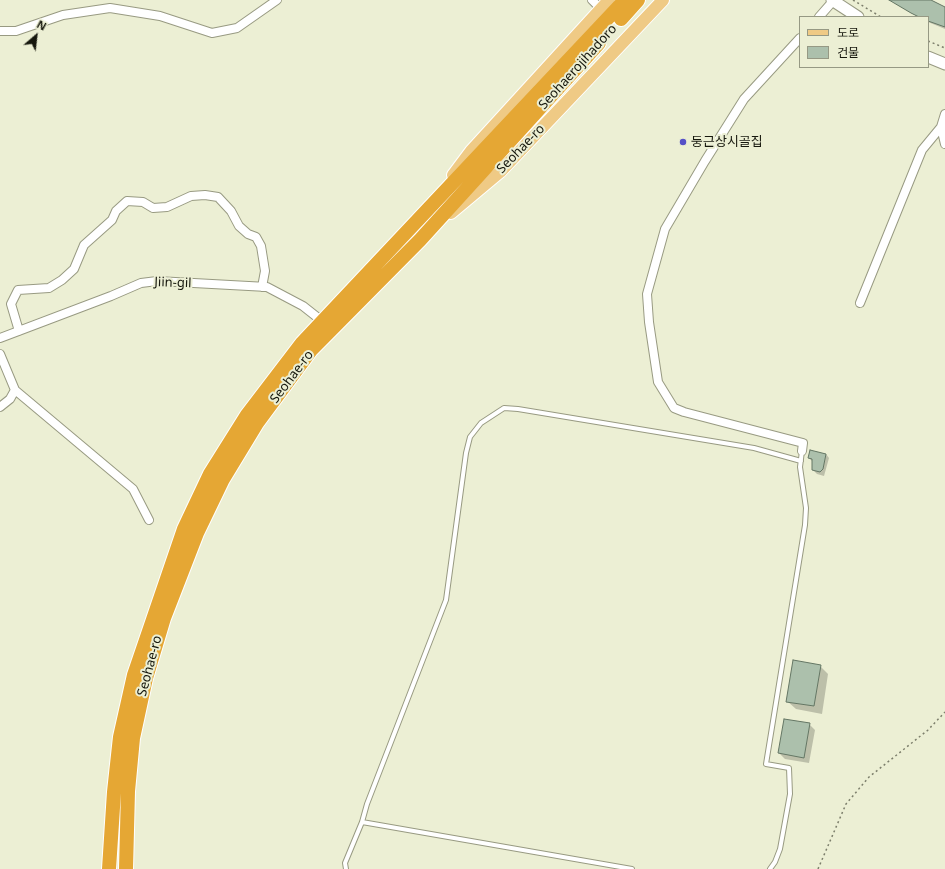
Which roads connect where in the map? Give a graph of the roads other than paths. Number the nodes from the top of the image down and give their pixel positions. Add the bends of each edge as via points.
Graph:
1 (277, 0) edge
2 (592, 0) edge
3 (625, 0) edge
4 (638, 0) edge
5 (663, 0) edge
6 (670, 0) edge
7 (833, 0) edge
8 (605, 5) edge
9 (820, 16) edge
10 (857, 16) edge
11 (642, 23) junction
12 (0, 31) edge
13 (799, 39) edge
14 (929, 57) edge
15 (945, 64) edge
16 (945, 114) edge
17 (943, 128) edge
18 (945, 144) edge
19 (418, 221) junction
20 (420, 240) junction
21 (262, 287) junction
22 (860, 303) dead end
23 (322, 321) junction
24 (19, 331) junction
25 (0, 338) edge
26 (0, 354) edge
27 (15, 390) junction
28 (0, 407) edge
29 (802, 451) joint
30 (801, 461) junction
31 (149, 520) dead end
32 (362, 822) junction
33 (109, 869) edge
34 (126, 869) edge
35 (346, 869) edge
36 (632, 869) edge
37 (770, 869) edge

1 - 12 street via 237,28 212,33 160,16 110,8 63,15 16,31
2 - 8 street
3 - 19 highway, Seohaerojihadoro
4 - 20 highway, Seohaerojihadoro
5 - 11 main road, Seohae-ro
6 - 11 main road
7 - 9 street
7 - 10 street
8 - 19 main road, Seohae-ro via 471,151
11 - 20 main road, Seohae-ro via 500,172
13 - 29 street via 744,99 705,161 665,229 647,294 658,382 674,408 803,443
14 - 15 street
16 - 17 street
17 - 18 street
17 - 22 street via 922,150
19 - 23 highway, Seohae-ro
20 - 34 highway, Seohae-ro via 311,350 257,423 222,479 164,618 146,678 133,738 128,791
21 - 23 street, Jiin-gil via 267,287 303,306
21 - 24 street, Jiin-gil via 157,281 141,283
21 - 24 street via 265,271 262,246 256,237 239,226 231,211 218,197 191,196 173,205 153,208 143,202 127,201 116,211 112,220 84,245 74,269 62,280 49,288 18,290 11,304
23 - 33 highway, Seohae-ro via 247,415 210,474 184,529 134,675 120,737
24 - 25 street, Jiin-gil
26 - 27 street
27 - 28 street via 10,399
27 - 31 street via 133,489
29 - 30 lane
30 - 32 lane via 754,448 518,409 504,408 481,423 470,437 466,453 446,600
30 - 37 lane via 800,480 806,508 805,525 766,764 789,768 790,794 780,849
32 - 35 lane via 345,863
32 - 36 lane

